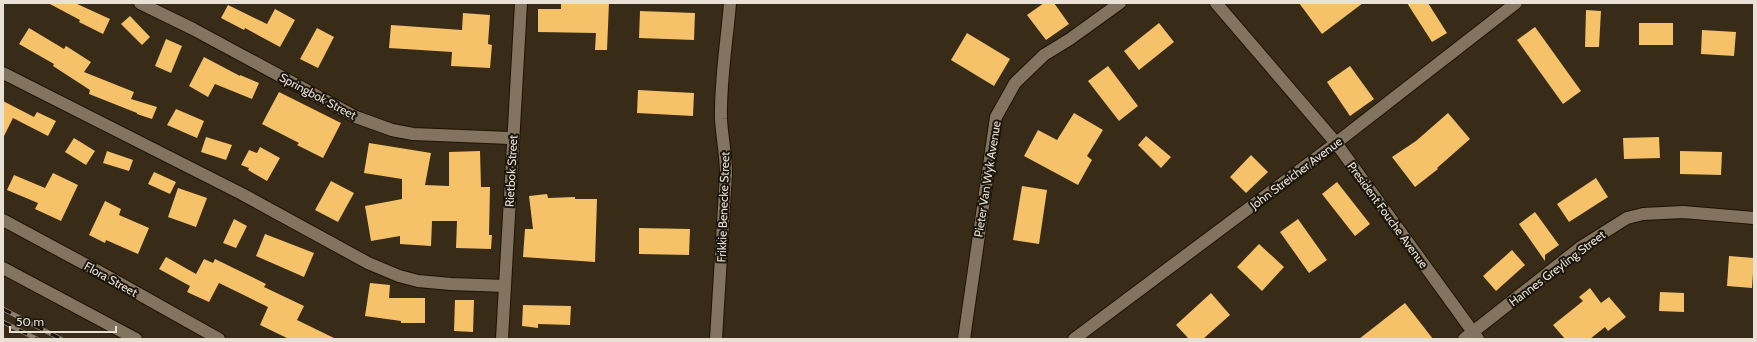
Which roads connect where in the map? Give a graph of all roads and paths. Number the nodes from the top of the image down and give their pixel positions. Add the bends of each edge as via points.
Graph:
1 (140, 3) edge
2 (521, 3) edge
3 (730, 3) edge
4 (1120, 3) edge
5 (1216, 3) edge
6 (1516, 3) edge
7 (3, 73) edge
8 (512, 138) junction
9 (1336, 143) junction
10 (1754, 218) edge
11 (3, 220) edge
12 (3, 268) edge
13 (505, 286) junction
14 (1472, 337) edge
15 (136, 339) edge
16 (219, 339) edge
17 (502, 339) edge
18 (716, 339) edge
19 (964, 339) edge
20 (1074, 339) edge

1 - 8 street, Springbok Street via 356,117 372,123 413,134
2 - 8 street, Rietbok Street
3 - 18 street, Frikkie Benecke Street via 722,82 721,119 726,173
4 - 19 street, Pieter Van Wyk Avenue via 1044,55 1015,83 996,117
5 - 9 street, President Fouche Avenue
6 - 9 street, John Streicher Avenue
7 - 13 street via 242,194 334,246 387,272 418,280
8 - 13 street, Rietbok Street
9 - 14 street, President Fouche Avenue
9 - 20 street, John Streicher Avenue
10 - 14 street, Hannes Greyling Street via 1683,212 1643,214 1626,218 1581,247
11 - 16 street, Flora Street
12 - 15 street
13 - 17 street, Rietbok Street

